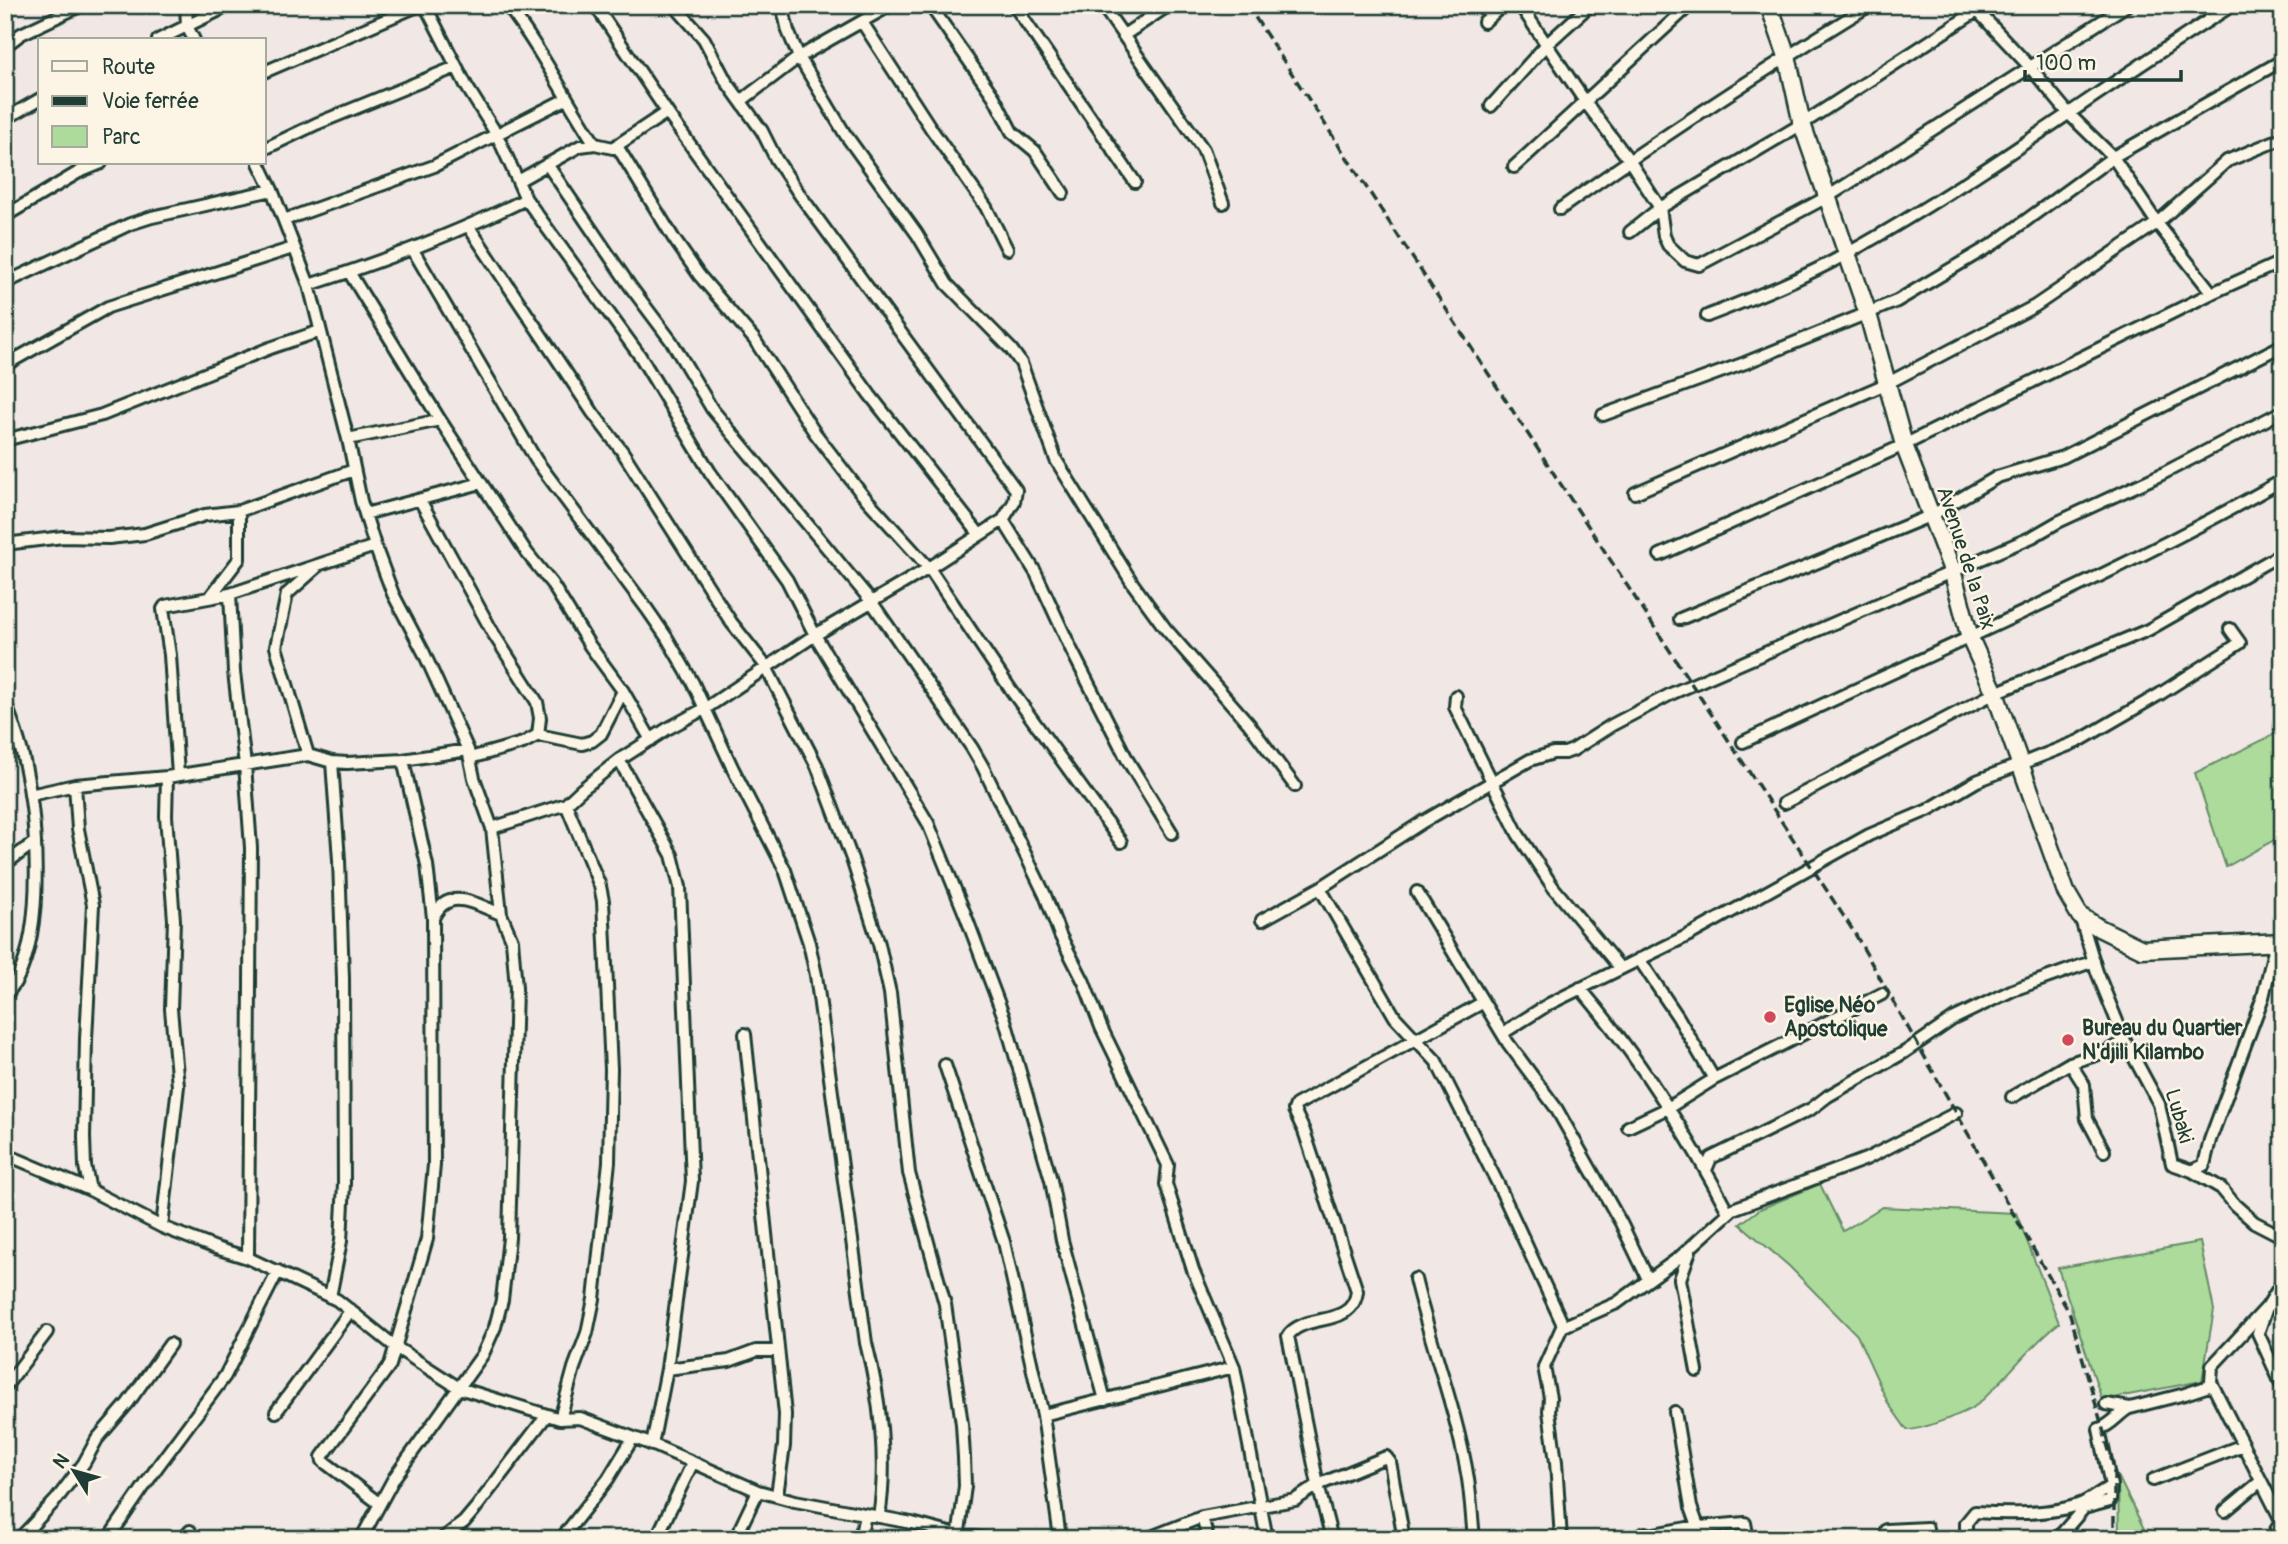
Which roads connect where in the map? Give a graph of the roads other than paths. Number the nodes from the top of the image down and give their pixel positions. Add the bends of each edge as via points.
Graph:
1 (82, 5) edge
2 (186, 5) edge
3 (230, 5) edge
4 (422, 5) edge
5 (507, 5) edge
6 (594, 5) edge
7 (674, 5) edge
8 (782, 5) edge
9 (891, 5) edge
10 (930, 5) edge
11 (1014, 5) edge
12 (1102, 5) edge
13 (1169, 5) edge
14 (1503, 5) edge
15 (1520, 5) edge
16 (1590, 5) edge
17 (1690, 5) edge
18 (1769, 5) edge
19 (1870, 5) edge
20 (2127, 5) edge
21 (2233, 5) edge
22 (1979, 7) edge
23 (862, 22) junction
24 (1484, 22) dead end
25 (187, 26) junction
26 (1124, 36) junction
27 (163, 38) edge
28 (193, 38) edge
29 (1546, 45) junction
30 (5, 46) edge
31 (1787, 56) junction
32 (799, 57) junction
33 (2283, 60) edge
34 (456, 67) junction
35 (2030, 67) junction
36 (266, 71) edge
37 (566, 99) junction
38 (38, 100) edge
39 (741, 101) junction
40 (1586, 103) junction
41 (1491, 106) dead end
42 (667, 112) junction
43 (2069, 114) junction
44 (5, 119) edge
45 (1802, 124) junction
46 (497, 135) junction
47 (2283, 138) edge
48 (595, 144) junction
49 (617, 146) junction
50 (266, 148) edge
51 (2113, 158) junction
52 (1629, 160) junction
53 (99, 164) edge
54 (259, 164) edge
55 (547, 164) junction
56 (1514, 167) dead end
57 (518, 181) junction
58 (1135, 182) dead end
59 (272, 190) junction
60 (1063, 193) dead end
61 (1829, 196) junction
62 (526, 199) junction
63 (1223, 203) dead end
64 (1660, 208) junction
65 (1560, 209) dead end
66 (5, 216) edge
67 (285, 220) junction
68 (2157, 223) junction
69 (469, 228) junction
70 (1630, 232) dead end
71 (293, 248) junction
72 (1007, 249) dead end
73 (413, 250) junction
74 (1847, 254) junction
75 (2283, 261) edge
76 (349, 272) junction
77 (5, 283) edge
78 (309, 285) junction
79 (2212, 293) junction
80 (1868, 314) junction
81 (1707, 316) dead end
82 (320, 331) junction
83 (2283, 345) edge
84 (5, 365) edge
85 (1888, 383) junction
86 (2283, 411) edge
87 (1603, 415) dead end
88 (440, 420) junction
89 (348, 439) junction
90 (5, 440) edge
91 (1904, 445) junction
92 (354, 470) junction
93 (2283, 480) edge
94 (481, 483) junction
95 (1635, 493) dead end
96 (420, 500) junction
97 (239, 511) junction
98 (365, 514) junction
99 (1932, 516) junction
100 (1003, 520) junction
101 (980, 535) junction
102 (5, 544) edge
103 (375, 546) junction
104 (2283, 553) edge
105 (1660, 555) dead end
106 (320, 564) junction
107 (929, 568) junction
108 (1952, 570) junction
109 (230, 594) junction
110 (210, 597) junction
111 (871, 601) junction
112 (1680, 619) dead end
113 (2230, 629) dead end
114 (815, 635) junction
115 (1970, 638) junction
116 (767, 668) junction
117 (623, 691) junction
118 (1995, 693) junction
119 (1456, 696) dead end
120 (5, 701) edge
121 (706, 708) junction
122 (538, 735) junction
123 (651, 740) junction
124 (1743, 742) dead end
125 (469, 754) junction
126 (308, 755) junction
127 (403, 760) junction
128 (619, 760) junction
129 (332, 762) junction
130 (2020, 763) junction
131 (246, 765) junction
132 (173, 776) junction
133 (1493, 783) junction
134 (75, 785) junction
135 (1295, 786) dead end
136 (30, 795) junction
137 (1784, 803) dead end
138 (566, 804) junction
139 (492, 828) junction
140 (1172, 833) dead end
141 (35, 842) junction
142 (1121, 842) dead end
143 (5, 864) edge
144 (1320, 888) junction
145 (1416, 892) dead end
146 (501, 914) junction
147 (2080, 916) junction
148 (433, 918) junction
149 (1262, 920) dead end
150 (2279, 942) edge
151 (1639, 959) junction
152 (2094, 961) junction
153 (1620, 968) junction
154 (1580, 988) junction
155 (1882, 994) dead end
156 (5, 996) edge
157 (1482, 1003) junction
158 (1503, 1033) junction
159 (745, 1034) dead end
160 (1416, 1039) junction
161 (2125, 1041) junction
162 (2070, 1063) junction
163 (945, 1065) dead end
164 (1714, 1079) junction
165 (2012, 1097) dead end
166 (1668, 1108) junction
167 (1956, 1113) dead end
168 (1628, 1127) dead end
169 (2104, 1151) dead end
170 (5, 1154) edge
171 (1706, 1170) junction
172 (2192, 1171) junction
173 (90, 1190) junction
174 (1728, 1212) junction
175 (162, 1227) junction
176 (2283, 1237) edge
177 (1690, 1249) junction
178 (248, 1258) junction
179 (278, 1270) junction
180 (1415, 1279) dead end
181 (1648, 1279) junction
182 (2282, 1283) edge
183 (330, 1297) junction
184 (2267, 1307) junction
185 (351, 1310) junction
186 (1563, 1325) junction
187 (47, 1332) dead end
188 (170, 1344) dead end
189 (397, 1348) junction
190 (777, 1351) junction
191 (1234, 1367) junction
192 (667, 1370) junction
193 (1697, 1371) dead end
194 (2212, 1385) junction
195 (5, 1387) edge
196 (459, 1388) junction
197 (2283, 1388) edge
198 (1105, 1400) junction
199 (2106, 1404) dead end
200 (2129, 1408) junction
201 (276, 1412) dead end
202 (1675, 1412) dead end
203 (547, 1415) junction
204 (1043, 1415) junction
205 (561, 1419) junction
206 (633, 1438) junction
207 (652, 1445) junction
208 (2243, 1445) junction
209 (692, 1464) junction
210 (2153, 1480) dead end
211 (2261, 1481) junction
212 (1318, 1485) junction
213 (2111, 1486) junction
214 (758, 1491) junction
215 (776, 1495) junction
216 (380, 1504) junction
217 (1259, 1507) junction
218 (2225, 1511) dead end
219 (865, 1515) junction
220 (879, 1517) junction
221 (1202, 1517) junction
222 (2281, 1517) edge
223 (1699, 1529) junction
224 (957, 1537) edge
225 (1060, 1538) edge
226 (19, 1539) edge
227 (108, 1539) edge
228 (361, 1539) edge
229 (442, 1539) edge
230 (561, 1539) edge
231 (656, 1539) edge
232 (735, 1539) edge
233 (860, 1539) edge
234 (989, 1539) edge
235 (1051, 1539) edge
236 (1146, 1539) edge
237 (1208, 1539) edge
238 (1267, 1539) edge
239 (1332, 1539) edge
240 (1404, 1539) edge
241 (1474, 1539) edge
242 (1561, 1539) edge
243 (1631, 1539) edge
244 (1748, 1539) edge
245 (1883, 1539) edge
246 (1927, 1539) edge
247 (1966, 1539) edge
248 (2057, 1539) edge
249 (2272, 1539) edge

1 - 30 street
2 - 25 street
3 - 25 street
4 - 34 street
4 - 36 street
5 - 37 street
6 - 42 street
7 - 39 street via 704,39
8 - 32 street
9 - 23 street
10 - 60 street via 994,97 1007,125 1035,151
11 - 58 street
12 - 26 street
13 - 26 street
14 - 24 street
15 - 29 street
16 - 29 street
17 - 40 street
18 - 31 street, Avenue de la Paix
19 - 31 street
20 - 35 street
21 - 43 street
22 - 35 street
22 - 45 street
23 - 32 street
23 - 72 street via 986,207
25 - 27 street
25 - 28 street
26 - 63 street via 1203,149
29 - 40 street
29 - 41 street
31 - 45 street, Avenue de la Paix
31 - 52 street
32 - 39 street
32 - 135 street via 845,134 947,284 1021,363 1056,460 1140,596 1249,724
33 - 51 street
34 - 46 street
34 - 50 street
35 - 43 street
35 - 61 street
37 - 46 street
37 - 48 street
38 - 44 street
39 - 100 street via 806,205 1016,490
40 - 52 street
40 - 56 street
42 - 49 street
42 - 101 street via 870,395
43 - 51 street
43 - 74 street
45 - 61 street, Avenue de la Paix
45 - 64 street
46 - 57 street
46 - 67 street via 434,166
47 - 68 street via 2227,161
48 - 49 street
48 - 55 street via 580,146
49 - 107 street via 698,275 754,339 861,494
51 - 68 street
51 - 80 street via 1995,243
52 - 64 street
52 - 65 street
53 - 66 street
54 - 59 street
55 - 57 street
55 - 111 street via 672,342 712,409
57 - 62 street
59 - 67 street
59 - 77 street via 130,224
61 - 64 street via 1699,265 1685,261 1668,245
61 - 74 street, Avenue de la Paix
62 - 69 street
62 - 114 street via 640,356 710,472 787,580
64 - 70 street
67 - 71 street
68 - 79 street
68 - 85 street via 2035,306
69 - 73 street
69 - 116 street via 622,451 731,622
71 - 78 street
71 - 84 street via 108,307
73 - 76 street
73 - 121 street via 536,460 667,638
74 - 80 street, Avenue de la Paix
74 - 81 street
75 - 79 street
76 - 78 street
76 - 88 street
78 - 82 street
79 - 91 street
80 - 85 street, Avenue de la Paix
80 - 87 street
82 - 89 street
82 - 90 street via 102,415
83 - 99 street via 2063,457 1997,477
85 - 91 street, Avenue de la Paix
85 - 95 street
86 - 108 street via 2032,537
88 - 89 street
88 - 94 street
89 - 92 street
91 - 99 street, Avenue de la Paix
91 - 105 street
92 - 97 street
92 - 98 street
93 - 115 street via 2131,561
94 - 96 street
94 - 117 street
96 - 98 street
96 - 122 street via 537,702
97 - 102 street via 121,537
97 - 110 street via 239,559
98 - 103 street
99 - 108 street, Avenue de la Paix
99 - 112 street
100 - 101 street
100 - 140 street via 1036,573 1128,761
101 - 107 street
103 - 106 street
103 - 125 street
104 - 118 street via 2148,630
106 - 109 street
106 - 126 street via 287,594 276,647
107 - 111 street
107 - 142 street
108 - 115 street, Avenue de la Paix
108 - 133 street via 1673,693 1573,750 1530,760
109 - 110 street
109 - 131 street
110 - 132 street via 168,604 163,609 170,655
111 - 114 street
111 - 191 street via 972,748 1045,895 1101,1027 1168,1164 1166,1184 1193,1270
113 - 130 street via 2240,643 2079,741
114 - 116 street
114 - 198 street via 928,823 965,914 1005,1020 1033,1115
115 - 118 street, Avenue de la Paix
115 - 124 street
116 - 121 street
116 - 224 street via 817,766 860,883 890,993 909,1173 945,1304 962,1424 965,1486
117 - 122 street via 601,734 592,741 582,744
117 - 123 street
118 - 130 street, Avenue de la Paix
118 - 137 street
119 - 133 street via 1455,707
120 - 136 street
121 - 123 street
121 - 220 street via 785,870 816,975 866,1343 877,1383 884,1486
122 - 125 street via 523,743
123 - 128 street
125 - 127 street
125 - 139 street
126 - 129 street
126 - 131 street
127 - 129 street
127 - 148 street
128 - 138 street
128 - 192 street via 664,838 680,887 692,1181
129 - 183 street via 343,979 344,1184 341,1241
130 - 147 street, Avenue de la Paix via 2066,892
130 - 151 street via 1869,835
131 - 132 street
131 - 178 street via 251,848
132 - 134 street
132 - 175 street via 166,816 174,920 171,1009 178,1086
133 - 144 street
133 - 153 street via 1518,834 1553,887
134 - 136 street
134 - 173 street via 78,829 93,905 84,1138
136 - 141 street
138 - 139 street
138 - 205 street via 603,901 611,1069 609,1162 594,1299
139 - 146 street
141 - 143 street
141 - 156 street via 31,936 18,978
144 - 149 street
144 - 160 street via 1395,1017
145 - 157 street
146 - 148 street via 458,899 437,909
146 - 196 street via 512,940 516,988 509,1238 495,1327
147 - 150 street via 2142,949
147 - 152 street, Lubaki
148 - 189 street via 434,1166 427,1239
150 - 172 street via 2204,1166
151 - 153 street
151 - 164 street
152 - 161 street, Lubaki
152 - 171 street via 2013,990 1953,1019 1811,1109 1711,1158
153 - 154 street
154 - 158 street
154 - 166 street via 1616,1029
155 - 164 street
157 - 158 street
157 - 160 street
158 - 181 street via 1556,1108
159 - 190 street
160 - 186 street via 1436,1061
160 - 212 street via 1294,1110 1357,1291 1353,1304 1341,1314 1293,1329 1288,1336
161 - 162 street
161 - 172 street, Lubaki via 2159,1104 2172,1164
162 - 165 street
162 - 169 street via 2084,1085 2086,1117
163 - 204 street via 1003,1242
164 - 166 street
166 - 168 street
166 - 171 street
167 - 174 street via 1867,1159
170 - 173 street
171 - 174 street
172 - 176 street, Lubaki via 2221,1188 2254,1222
173 - 175 street
174 - 177 street
175 - 178 street
177 - 181 street
177 - 193 street via 1680,1279
178 - 179 street
179 - 183 street
179 - 227 street via 225,1376
180 - 241 street via 1468,1478
181 - 186 street via 1618,1303
182 - 184 street
183 - 185 street
184 - 194 street via 2212,1366
184 - 197 street via 2258,1333
185 - 189 street
185 - 201 street
186 - 242 street via 1544,1367
187 - 195 street
188 - 226 street via 56,1500
189 - 196 street
189 - 216 street via 390,1365 322,1457
190 - 192 street via 756,1351 729,1361
190 - 215 street via 786,1432
191 - 198 street
191 - 217 street
192 - 207 street
194 - 200 street
194 - 208 street
196 - 203 street
196 - 216 street
198 - 204 street
199 - 200 street
200 - 213 street via 2099,1429
202 - 223 street
203 - 205 street
203 - 229 street via 464,1522
204 - 225 street
205 - 206 street via 580,1418
206 - 207 street
206 - 230 street
207 - 209 street
208 - 210 street
208 - 211 street
209 - 214 street
209 - 231 street
211 - 218 street
211 - 222 street
212 - 217 street via 1295,1500
212 - 239 street
212 - 240 street via 1388,1458
213 - 247 street via 2063,1509 1975,1512 1966,1522
213 - 248 street via 2110,1501 2084,1508
214 - 215 street
214 - 232 street
215 - 219 street
216 - 228 street
217 - 221 street
217 - 238 street
219 - 220 street
219 - 233 street
220 - 224 street
221 - 236 street
221 - 237 street
222 - 249 street
223 - 243 street via 1645,1533
223 - 244 street via 1745,1523
224 - 234 street
225 - 235 street
245 - 246 street via 1886,1530 1927,1528

